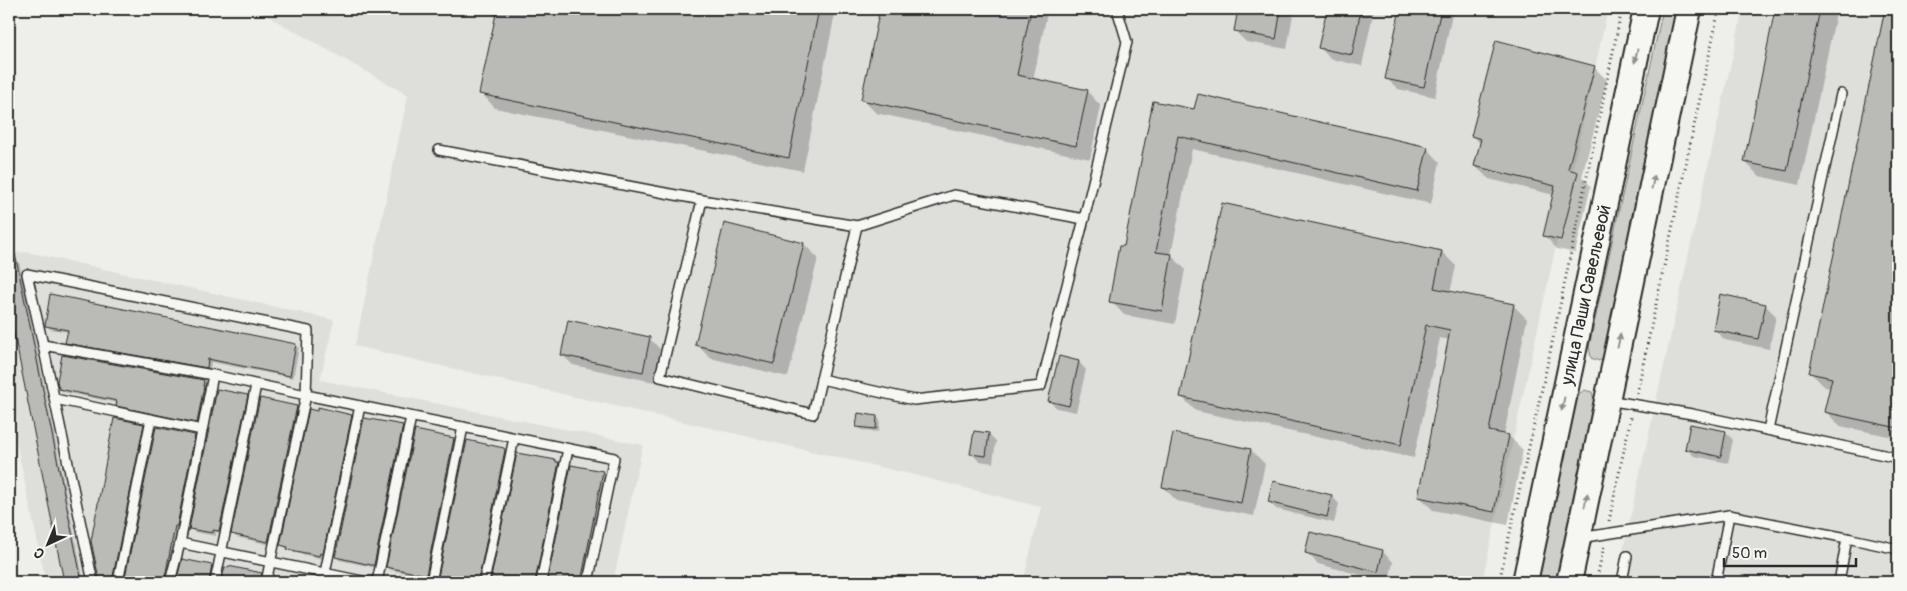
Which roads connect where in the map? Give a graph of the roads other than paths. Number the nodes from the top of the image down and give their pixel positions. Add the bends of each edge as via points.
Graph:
1 (1117, 9) edge
2 (1646, 9) edge
3 (1689, 9) edge
4 (1841, 94) dead end
5 (438, 150) dead end
6 (702, 200) junction
7 (1084, 219) junction
8 (857, 226) junction
9 (43, 345) junction
10 (212, 375) junction
11 (821, 379) junction
12 (256, 385) junction
13 (306, 395) junction
14 (54, 399) junction
15 (1607, 400) junction
16 (360, 406) junction
17 (411, 417) junction
18 (151, 419) junction
19 (463, 427) junction
20 (202, 430) junction
21 (1768, 430) junction
22 (514, 438) junction
23 (568, 449) junction
24 (1898, 458) edge
25 (1729, 516) junction
26 (1578, 538) junction
27 (1847, 538) junction
28 (180, 543) junction
29 (1898, 549) edge
30 (221, 552) junction
31 (1627, 556) dead end
32 (270, 562) junction
33 (324, 578) edge
34 (93, 582) edge
35 (118, 582) edge
36 (170, 582) edge
37 (215, 582) edge
38 (266, 582) edge
39 (367, 582) edge
40 (377, 582) edge
41 (431, 582) edge
42 (484, 582) edge
43 (541, 582) edge
44 (588, 582) edge
45 (1525, 582) edge
46 (1569, 582) edge
47 (1622, 582) edge
48 (1716, 582) edge
49 (1838, 582) edge

1 - 7 lane via 1126,42
2 -> 45 street, улица Паши Савельевой
15 -> 3 street
4 - 21 lane
5 - 6 lane
6 - 8 lane
6 - 11 lane via 660,377 813,414
7 - 8 lane via 954,195
7 - 11 lane via 1041,386 914,400
8 - 11 lane
9 - 10 lane
9 - 13 lane via 27,274 308,331
9 - 14 lane
10 - 12 lane
10 - 20 lane
12 - 13 lane
12 - 30 lane
13 - 16 lane
13 - 32 lane
14 - 18 lane
14 - 34 lane
15 - 21 lane
26 -> 15 street
16 - 17 lane
16 - 33 lane
17 - 19 lane
17 - 40 lane
18 - 20 lane
18 - 35 lane
19 - 22 lane
19 - 41 lane
20 - 28 lane
21 - 24 lane
22 - 23 lane
22 - 42 lane
23 - 43 lane
23 - 44 lane via 614,458
25 - 26 lane
25 - 27 lane
25 - 48 lane
26 - 46 street
27 - 29 lane
27 - 49 lane
28 - 30 lane
28 - 36 lane
30 - 32 lane
30 - 37 lane
31 - 47 lane
32 - 33 lane
32 - 38 lane
33 - 39 lane

